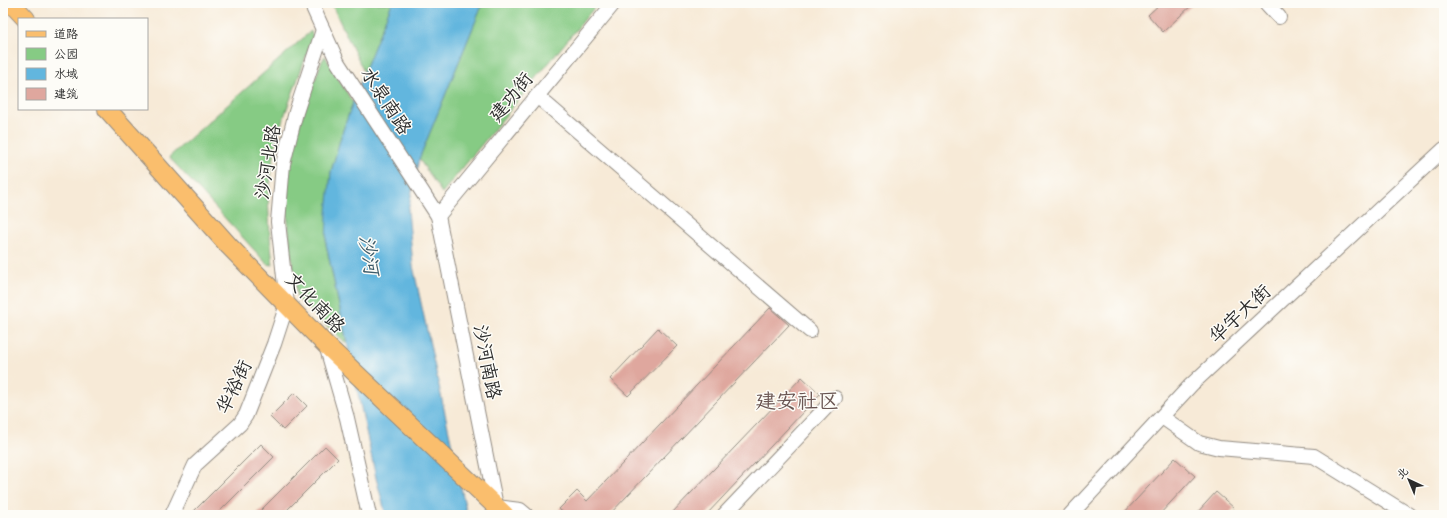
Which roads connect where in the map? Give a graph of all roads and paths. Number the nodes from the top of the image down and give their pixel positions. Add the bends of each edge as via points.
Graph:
1 (11, 3) edge
2 (311, 3) edge
3 (614, 3) edge
4 (1266, 3) edge
5 (1279, 17) dead end
6 (25, 18) edge
7 (323, 30) junction
8 (537, 96) junction
9 (107, 110) edge
10 (1444, 149) edge
11 (438, 216) junction
12 (287, 304) junction
13 (810, 331) dead end
14 (326, 345) junction
15 (835, 398) dead end
16 (1162, 417) junction
17 (500, 512) edge
18 (172, 515) edge
19 (369, 515) edge
20 (526, 515) edge
21 (724, 515) edge
22 (1070, 515) edge
23 (1409, 515) edge

1 - 6 main road
2 - 7 street, 水泉南路
3 - 8 street, 建功街
4 - 5 street
7 - 11 street, 水泉南路 via 338,63
7 - 12 street, 沙河北路 via 296,112 283,164 278,222
8 - 11 street, 建功街
8 - 13 street
9 - 12 main road, 文化南路 via 229,246
10 - 16 street, 华宇大街 via 1191,385
11 - 17 street, 沙河南路
12 - 14 main road, 文化南路
12 - 18 street, 华裕街 via 246,415 240,424 195,465
14 - 17 main road, 文化南路
14 - 19 street via 347,418
15 - 21 street
16 - 22 street, 华宇大街
16 - 23 street via 1199,443 1219,448 1314,456
17 - 20 street via 520,510

